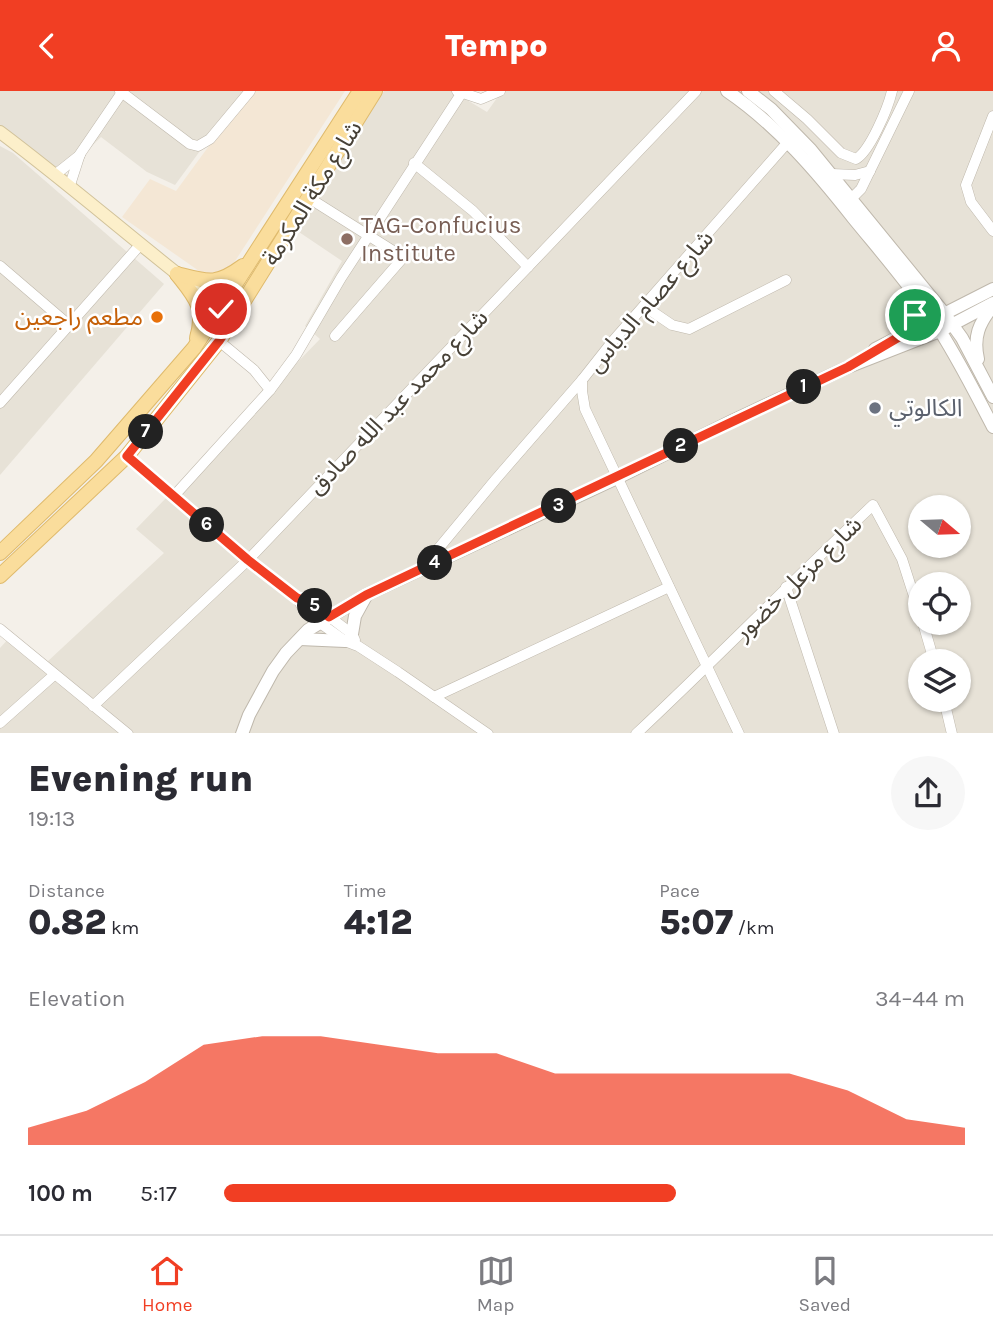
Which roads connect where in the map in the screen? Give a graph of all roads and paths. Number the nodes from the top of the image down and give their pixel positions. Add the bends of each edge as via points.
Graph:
1 (122, 91) edge
2 (250, 91) edge
3 (360, 91) edge
4 (375, 91) edge
5 (500, 91) edge
6 (696, 91) edge
7 (727, 91) edge
8 (748, 91) edge
9 (774, 91) edge
10 (892, 91) edge
11 (909, 91) edge
12 (458, 92) edge
13 (993, 116) edge
14 (0, 132) edge
15 (788, 142) junction
16 (80, 154) junction
17 (414, 163) junction
18 (870, 171) junction
19 (56, 174) junction
20 (832, 174) junction
21 (70, 185) junction
22 (309, 198) junction
23 (852, 199) junction
24 (993, 232) edge
25 (369, 236) junction
26 (140, 245) junction
27 (247, 264) junction
28 (0, 267) edge
29 (528, 267) junction
30 (177, 274) junction
31 (786, 280) dead end
32 (993, 289) edge
33 (915, 295) junction
34 (993, 304) edge
35 (644, 306) junction
36 (221, 309) junction
37 (238, 312) junction
38 (939, 316) junction
39 (953, 324) junction
40 (71, 326) junction
41 (909, 331) junction
42 (940, 331) junction
43 (335, 336) dead end
44 (219, 341) junction
45 (194, 348) junction
46 (848, 367) junction
47 (980, 370) junction
48 (582, 380) junction
49 (271, 390) junction
50 (993, 397) edge
51 (0, 403) edge
52 (993, 427) edge
53 (127, 456) junction
54 (617, 478) junction
55 (173, 497) junction
56 (0, 554) edge
57 (248, 560) junction
58 (423, 569) junction
59 (0, 576) edge
60 (908, 578) edge
61 (669, 587) junction
62 (786, 587) junction
63 (366, 595) junction
64 (324, 620) junction
65 (0, 629) edge
66 (300, 639) junction
67 (352, 641) junction
68 (708, 667) junction
69 (54, 675) junction
70 (434, 697) junction
71 (93, 706) junction
72 (947, 712) edge
73 (249, 715) junction
74 (0, 723) edge
75 (128, 733) edge
76 (233, 733) edge
77 (243, 733) edge
78 (488, 733) edge
79 (636, 733) edge
80 (739, 733) edge
81 (834, 733) edge
82 (952, 733) edge

1 - 2 street via 198,146 208,142
1 - 16 street
3 - 27 main road, شارع مكة المكرمة
4 - 22 main road, شارع مكة المكرمة
5 - 12 street via 481,99
6 - 29 street, شارع محمد عبد الله صادق
7 - 15 street
8 - 20 street via 786,123
9 - 10 street via 841,153 856,159 863,155
11 - 18 street
12 - 17 street
13 - 24 street via 966,185 971,202
14 - 19 main road
15 - 33 street
15 - 35 street, شارع عصام الدباس
16 - 19 street
16 - 21 street
17 - 25 street
17 - 29 street via 473,211
18 - 20 street
18 - 23 street
19 - 21 main road
20 - 23 street
21 - 26 main road
22 - 25 street
22 - 37 main road, شارع مكة المكرمة
23 - 38 street
25 - 43 street via 400,253 401,260
25 - 49 street
26 - 30 main road
26 - 40 street
27 - 30 main road via 215,282
27 - 36 main road, شارع مكة المكرمة
28 - 40 street
29 - 57 street, شارع محمد عبد الله صادق
30 - 36 main road
30 - 45 main road via 196,298 201,313
31 - 35 street via 689,329 672,325
32 - 38 street
33 - 38 street
33 - 41 street
34 - 39 street
34 - 47 street via 976,335
35 - 48 street, شارع عصام الدباس
36 - 37 main road
36 - 45 main road, شارع مكة المكرمة
37 - 44 main road, شارع مكة المكرمة
38 - 39 street
38 - 41 street
38 - 42 street
39 - 42 street
39 - 47 street
40 - 51 street
41 - 46 street
42 - 46 street
42 - 52 street
44 - 49 street
44 - 53 main road, شارع مكة المكرمة
45 - 56 main road, شارع مكة المكرمة via 96,461
46 - 54 street
47 - 50 street
48 - 54 street, شارع عصام الدباس via 586,409
48 - 58 street
49 - 55 street
53 - 55 street
53 - 59 main road, شارع مكة المكرمة
54 - 58 street
54 - 61 street, شارع عصام الدباس
55 - 57 street
57 - 64 street via 297,598 310,602
57 - 71 street, شارع محمد عبد الله صادق
58 - 63 street
60 - 62 street, شارع مزعل خضور via 873,505
61 - 68 street, شارع عصام الدباس
61 - 70 street
62 - 68 street, شارع مزعل خضور
62 - 81 street
63 - 64 street
63 - 67 street via 355,616
64 - 66 street
64 - 67 street
65 - 69 street
66 - 67 street
66 - 73 street via 272,671
67 - 70 street
68 - 79 street, شارع مزعل خضور
68 - 80 street, شارع عصام الدباس
69 - 71 street
69 - 74 street
70 - 78 street
71 - 75 street
72 - 82 street
73 - 76 street
73 - 77 street

